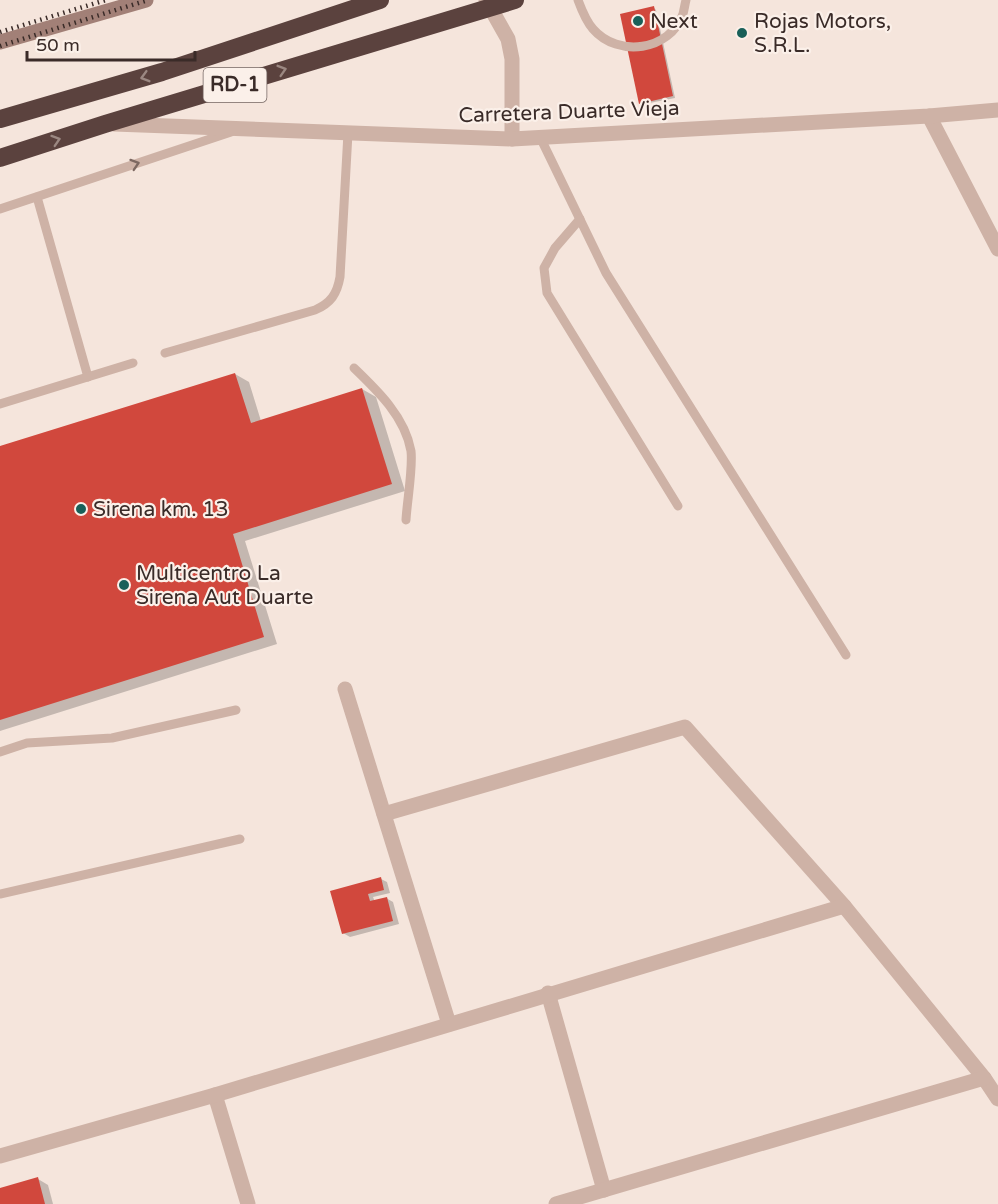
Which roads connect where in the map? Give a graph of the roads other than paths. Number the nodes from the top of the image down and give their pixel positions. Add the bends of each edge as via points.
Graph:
1 (146, 0) edge
2 (380, 0) edge
3 (486, 0) edge
4 (578, 0) edge
5 (686, 0) edge
6 (512, 1) edge
7 (0, 42) edge
8 (998, 110) edge
9 (929, 116) junction
10 (0, 119) edge
11 (105, 124) junction
12 (242, 129) junction
13 (348, 133) junction
14 (540, 137) junction
15 (512, 139) junction
16 (0, 158) edge
17 (37, 197) junction
18 (0, 209) edge
19 (580, 219) junction
20 (998, 249) edge
21 (165, 353) dead end
22 (133, 363) dead end
23 (354, 368) dead end
24 (88, 377) junction
25 (0, 404) edge
26 (678, 506) dead end
27 (406, 520) dead end
28 (846, 655) dead end
29 (345, 689) dead end
30 (236, 710) dead end
31 (0, 752) edge
32 (384, 814) junction
33 (240, 839) dead end
34 (0, 894) edge
35 (844, 906) junction
36 (548, 993) junction
37 (449, 1024) junction
38 (984, 1078) junction
39 (215, 1095) junction
40 (998, 1099) edge
41 (0, 1156) edge
42 (604, 1190) junction
43 (248, 1204) edge
44 (556, 1204) edge

1 - 7 street
2 -> 10 highway, RD-1 via 162,72
3 - 15 street via 508,39 512,59
4 - 5 lane via 594,31 613,44 636,48 660,41 670,33 683,15
11 -> 6 highway, RD-1
8 - 9 street, Carretera Duarte Vieja
9 - 14 street, Carretera Duarte Vieja
9 - 20 street
11 - 12 street, Carretera Duarte Vieja
16 -> 11 highway, RD-1
12 - 13 street, Carretera Duarte Vieja
17 -> 12 lane
13 - 15 street, Carretera Duarte Vieja
13 - 21 lane via 340,277 333,298 315,310
14 - 15 street, Carretera Duarte Vieja
14 - 19 lane
17 - 18 lane
17 - 24 lane
19 - 26 lane via 544,268 547,293
19 - 28 lane via 606,273
22 - 24 lane
23 - 27 lane via 387,401 403,427 411,452
24 - 25 lane
29 - 32 street
30 - 31 lane via 112,738 27,743
32 - 35 street via 685,727
32 - 37 street
33 - 34 lane
35 - 36 street
35 - 38 street
36 - 37 street
36 - 42 street
37 - 39 street
38 - 40 street
38 - 42 street
39 - 41 street
39 - 43 street
42 - 44 street

